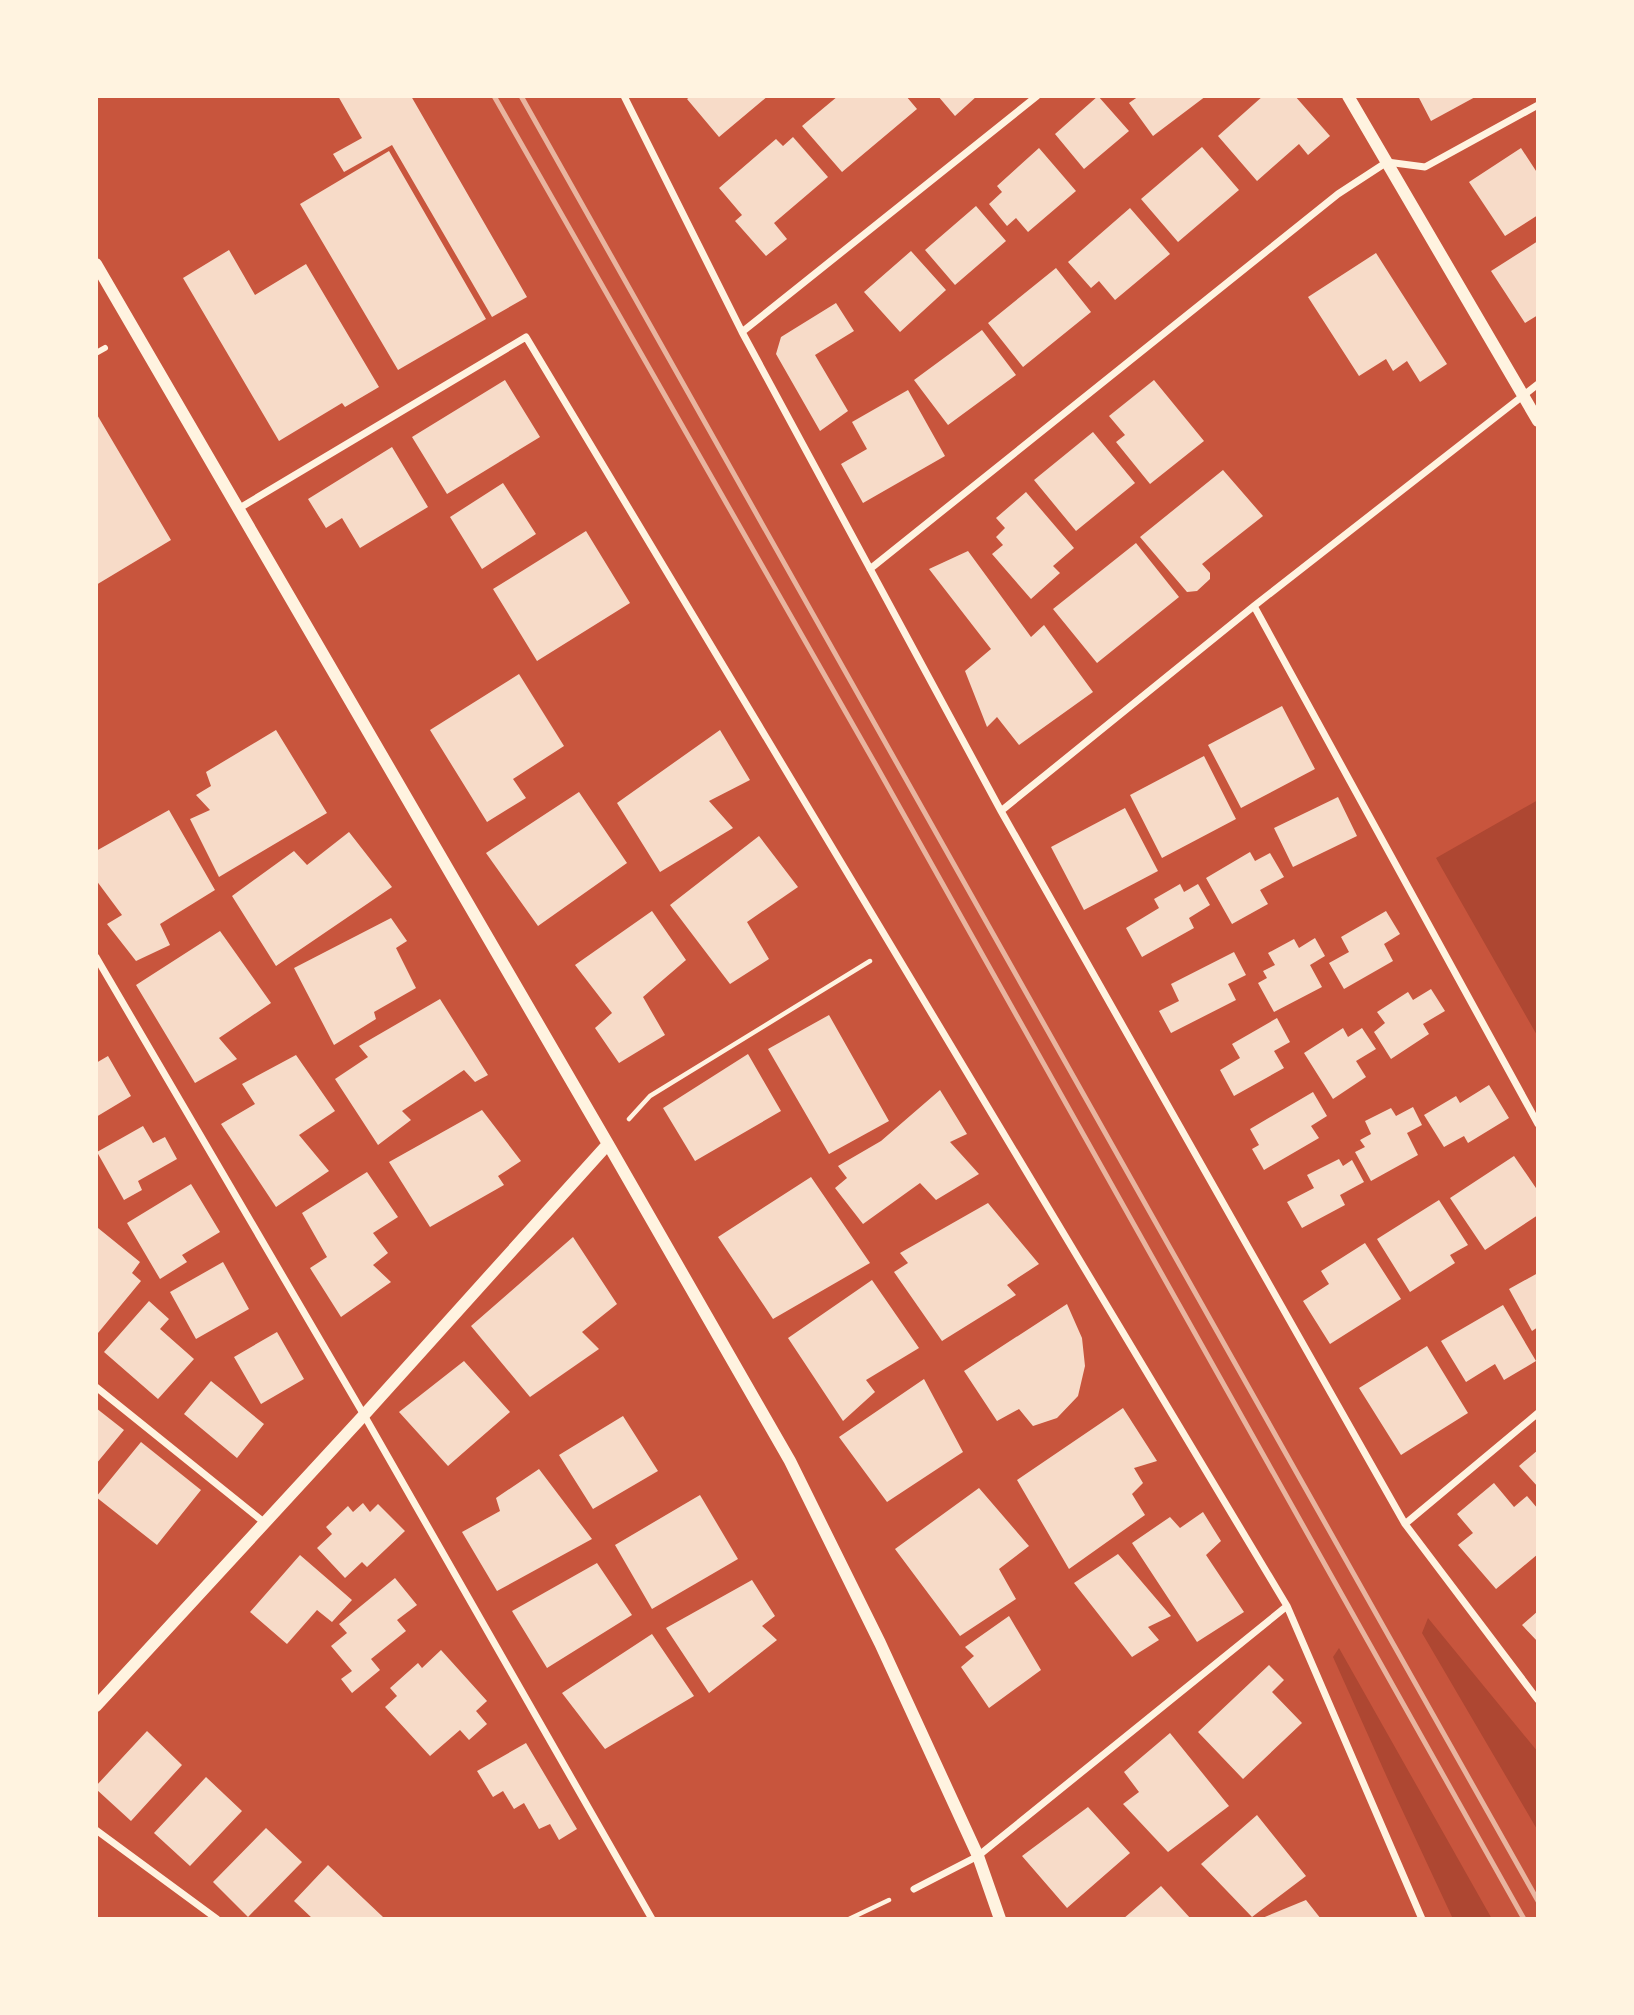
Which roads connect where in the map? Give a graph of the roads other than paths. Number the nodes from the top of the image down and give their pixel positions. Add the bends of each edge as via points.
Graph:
1 (624, 96) edge
2 (1037, 96) edge
3 (1348, 96) edge
4 (1538, 105) edge
5 (1387, 163) junction
6 (96, 264) edge
7 (742, 332) junction
8 (105, 348) dead end
9 (96, 353) edge
10 (1538, 384) edge
11 (1523, 395) junction
12 (1538, 421) edge
13 (238, 509) junction
14 (870, 569) junction
15 (1254, 606) junction
16 (1001, 811) junction
17 (96, 957) edge
18 (1538, 1124) edge
19 (608, 1144) junction
20 (96, 1387) edge
21 (1538, 1413) edge
22 (364, 1415) junction
23 (264, 1523) junction
24 (1405, 1524) junction
25 (1287, 1606) junction
26 (1538, 1700) edge
27 (96, 1706) edge
28 (96, 1830) edge
29 (978, 1856) junction
30 (914, 1889) road end
31 (217, 1919) edge
32 (652, 1919) edge
33 (1000, 1919) edge
34 (1422, 1919) edge

1 - 7 street
2 - 7 street
3 - 5 street
4 - 5 street via 1425,167
5 - 11 street
5 - 14 street via 1338,194
6 - 13 street
7 - 14 street
8 - 9 street
10 - 11 street
11 - 12 street
11 - 15 street
13 - 19 street
13 - 25 street via 526,337
14 - 16 street
15 - 16 street
15 - 18 street
16 - 24 street
17 - 22 street
19 - 22 street
19 - 29 street via 790,1461
20 - 23 street
21 - 24 street
22 - 23 street
22 - 32 street
23 - 27 street
24 - 26 street
25 - 29 street
25 - 34 street
28 - 31 street
29 - 30 street
29 - 33 street

